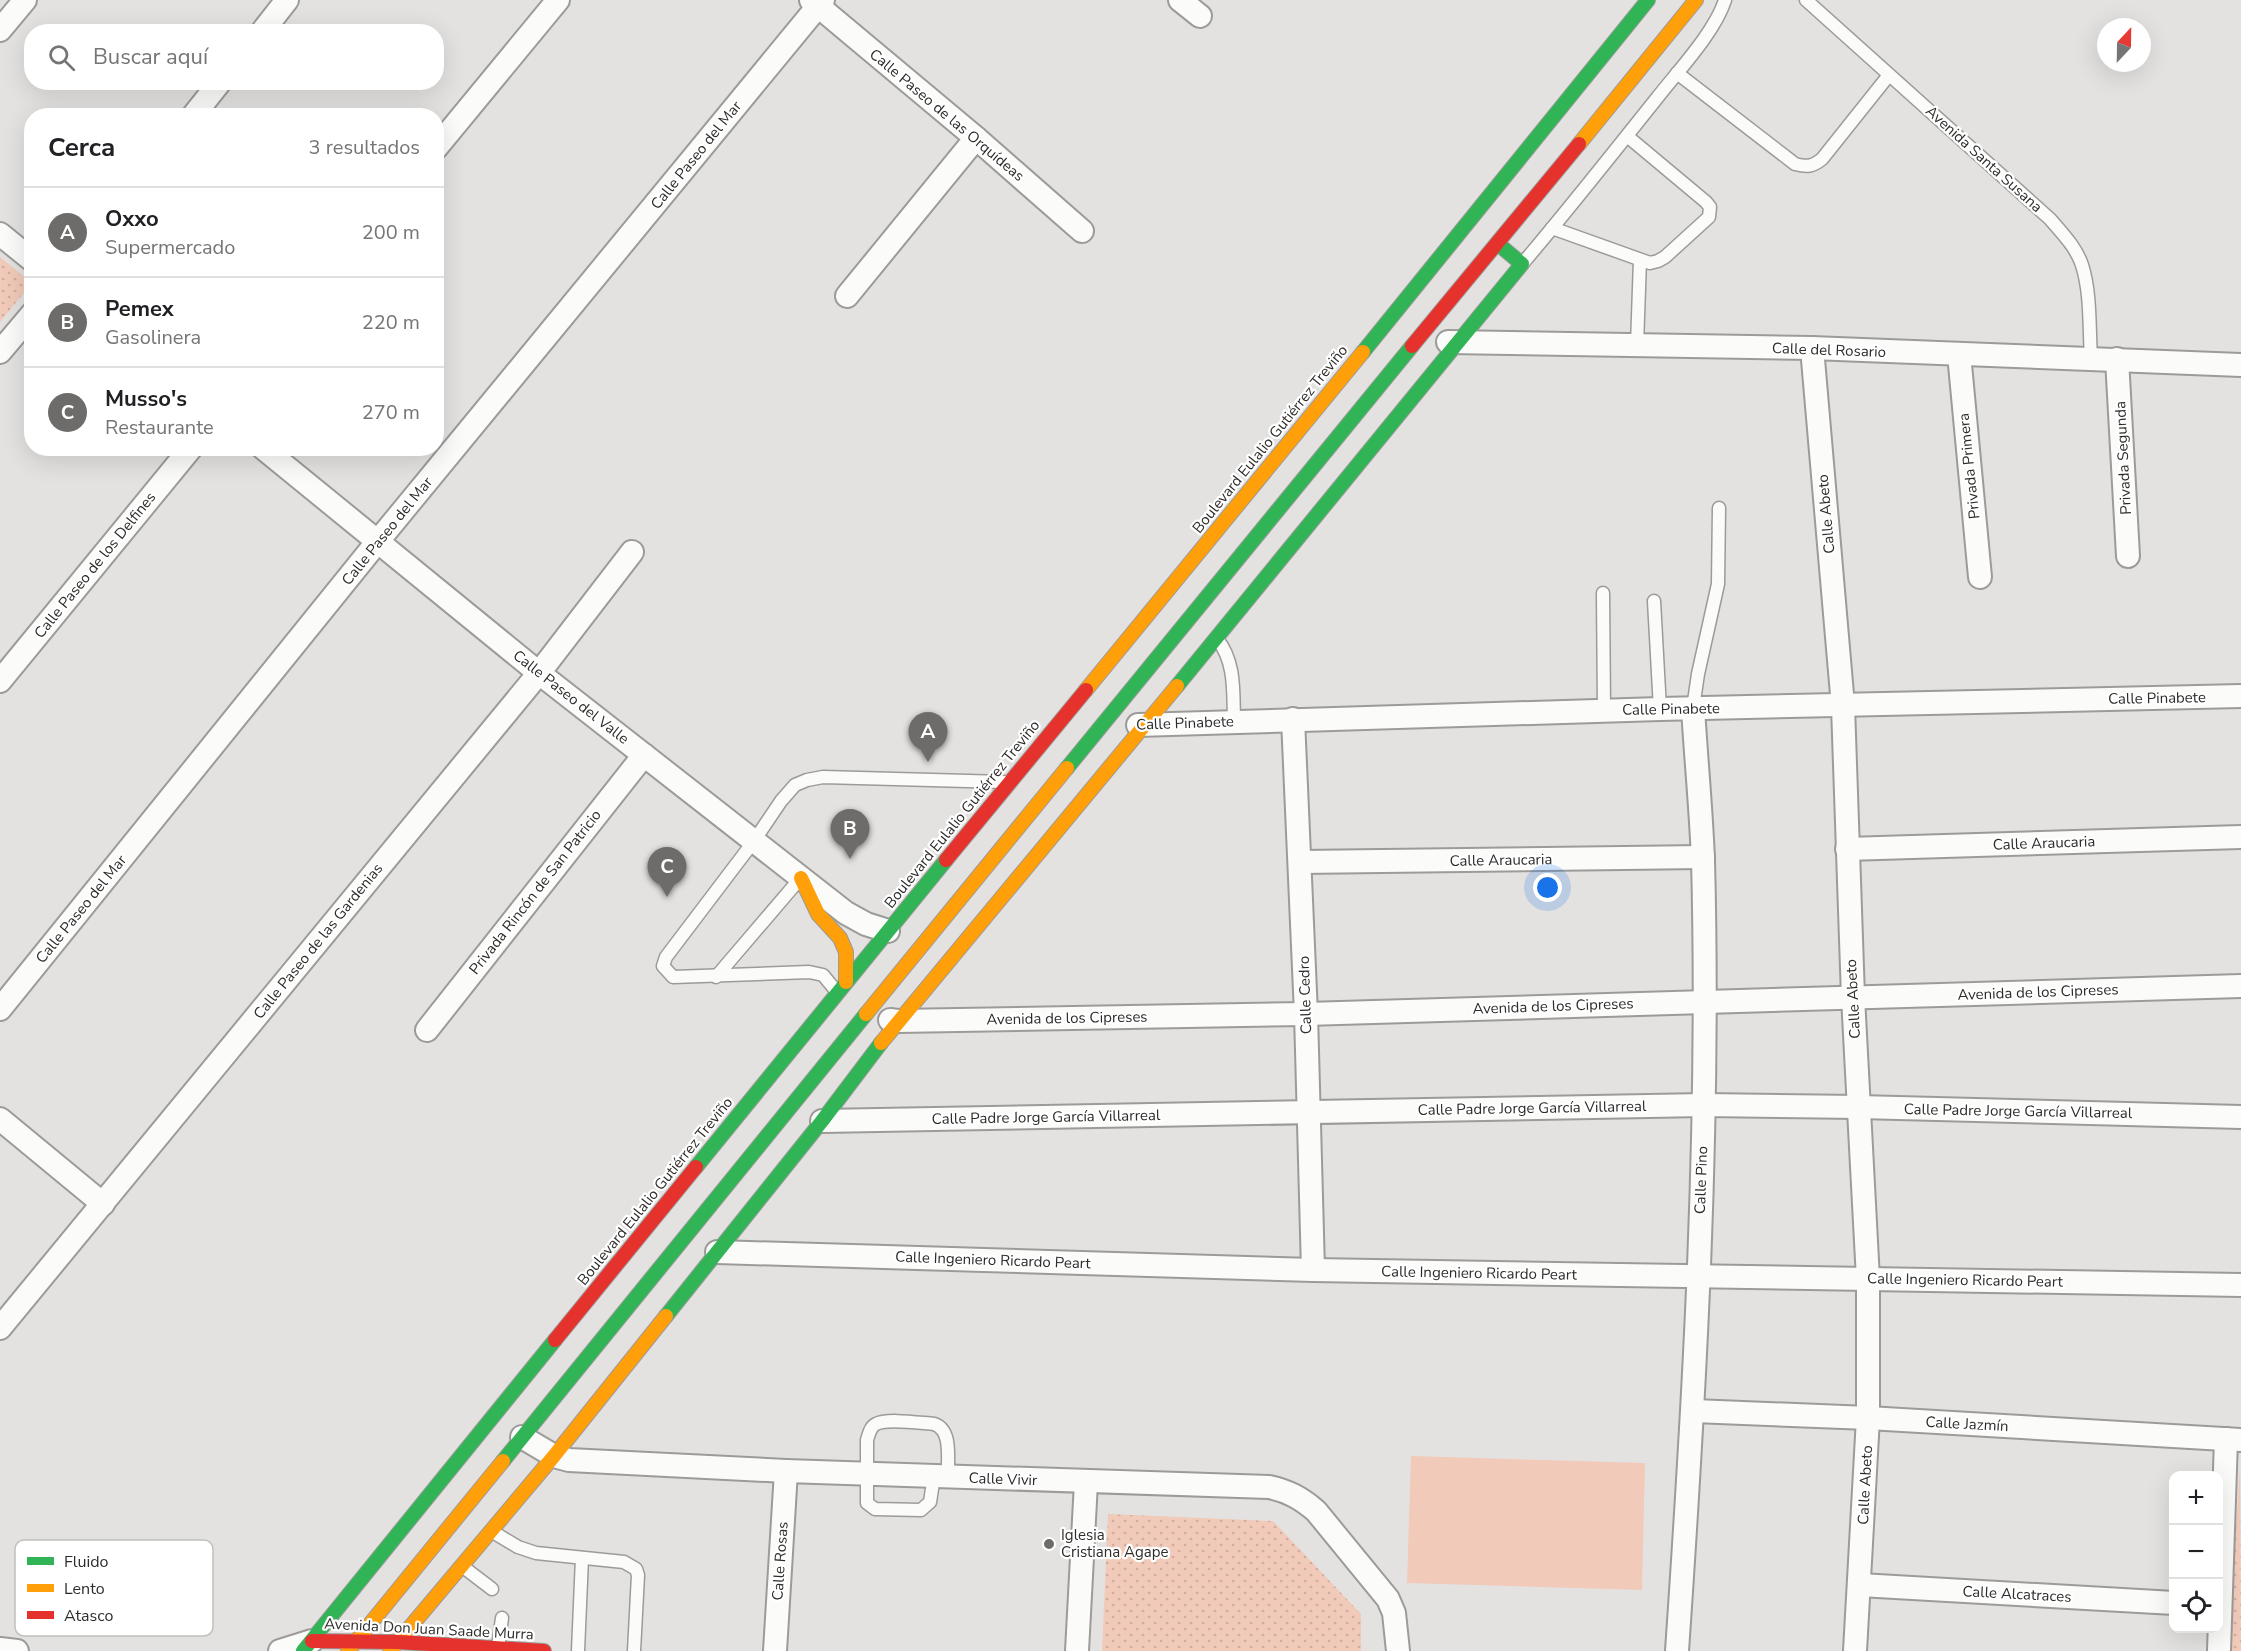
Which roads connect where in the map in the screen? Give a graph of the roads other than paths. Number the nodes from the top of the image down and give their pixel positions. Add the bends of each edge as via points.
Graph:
1 (25, 0) edge
2 (287, 0) edge
3 (558, 0) edge
4 (1180, 0) edge
5 (1648, 0) edge
6 (1696, 0) edge
7 (1725, 0) edge
8 (1806, 0) edge
9 (818, 2) edge
10 (1200, 16) dead end
11 (268, 24) edge
12 (0, 30) edge
13 (1677, 73) junction
14 (1890, 75) junction
15 (214, 90) edge
16 (199, 108) edge
17 (1627, 136) junction
18 (444, 138) edge
19 (976, 138) junction
20 (1552, 228) junction
21 (1082, 231) dead end
22 (0, 234) edge
23 (1498, 244) junction
24 (24, 254) edge
25 (1640, 260) junction
26 (1522, 264) junction
27 (847, 296) dead end
28 (24, 324) edge
29 (1416, 341) junction
30 (1457, 342) junction
31 (1637, 345) junction
32 (1812, 348) junction
33 (0, 352) edge
34 (1959, 354) junction
35 (2091, 358) junction
36 (2117, 359) junction
37 (2241, 365) edge
38 (184, 456) edge
39 (273, 456) edge
40 (1719, 508) dead end
41 (378, 542) junction
42 (632, 552) dead end
43 (2128, 556) dead end
44 (1980, 577) dead end
45 (1603, 593) dead end
46 (1654, 601) dead end
47 (1216, 638) junction
48 (539, 673) junction
49 (0, 681) edge
50 (2241, 696) edge
51 (1843, 706) junction
52 (1693, 708) junction
53 (1660, 709) junction
54 (1604, 710) junction
55 (1293, 719) junction
56 (1234, 721) junction
57 (1145, 725) junction
58 (1101, 726) junction
59 (644, 755) junction
60 (1010, 783) junction
61 (2241, 837) edge
62 (754, 841) junction
63 (1847, 849) junction
64 (1702, 857) junction
65 (1300, 862) junction
66 (801, 878) junction
67 (964, 894) junction
68 (923, 923) dead end
69 (898, 931) junction
70 (716, 977) junction
71 (2241, 986) edge
72 (842, 988) junction
73 (1853, 997) junction
74 (1705, 1002) junction
75 (0, 1009) edge
76 (1306, 1014) junction
77 (865, 1015) junction
78 (898, 1021) junction
79 (427, 1030) dead end
80 (1704, 1106) junction
81 (1859, 1107) junction
82 (1307, 1112) junction
83 (2241, 1117) edge
84 (0, 1119) edge
85 (822, 1121) junction
86 (103, 1204) junction
87 (717, 1252) junction
88 (1313, 1270) junction
89 (1698, 1278) junction
90 (1868, 1279) junction
91 (2241, 1285) edge
92 (0, 1328) edge
93 (1694, 1411) junction
94 (1868, 1418) junction
95 (522, 1437) junction
96 (2233, 1439) edge
97 (554, 1456) junction
98 (786, 1471) junction
99 (867, 1474) junction
100 (941, 1476) junction
101 (1086, 1482) junction
102 (491, 1531) junction
103 (582, 1558) junction
104 (462, 1566) junction
105 (2222, 1579) edge
106 (1860, 1585) junction
107 (492, 1589) dead end
108 (2169, 1603) edge
109 (502, 1618) dead end
110 (2219, 1633) edge
111 (308, 1646) edge
112 (353, 1646) edge
113 (394, 1646) edge
114 (498, 1648) junction
115 (0, 1650) edge
116 (17, 1651) edge
117 (280, 1651) edge
118 (544, 1651) edge
119 (578, 1651) edge
120 (634, 1651) edge
121 (775, 1651) edge
122 (1077, 1651) edge
123 (1398, 1651) edge
124 (1677, 1651) edge
125 (1855, 1651) edge
126 (2219, 1651) edge

1 - 12 street
2 - 11 street
3 - 18 street
4 - 10 street
5 - 60 main road, Boulevard Eulalio Gutiérrez Treviño
6 - 23 main road
7 - 13 lane via 1715,21
8 - 14 lane, Avenida Santa Susana
9 - 19 street, Calle Paseo de las Orquídeas
9 - 41 street, Calle Paseo del Mar
13 - 14 lane via 1795,164 1806,167 1822,159
13 - 17 lane
14 - 35 lane, Avenida Santa Susana via 2070,241 2084,275
15 - 16 street
17 - 20 lane
17 - 25 lane via 1706,202 1711,212 1665,257 1650,262
19 - 21 street, Calle Paseo de las Orquídeas
19 - 27 street
20 - 25 lane
20 - 26 lane
22 - 24 street
23 - 26 main road
23 - 29 main road
25 - 31 lane
26 - 30 main road
28 - 33 street
29 - 30 street, Calle del Rosario
29 - 58 main road
30 - 31 street, Calle del Rosario
30 - 47 main road
31 - 32 street, Calle del Rosario
32 - 34 street, Calle del Rosario
32 - 51 street, Calle Abeto
34 - 35 street, Calle del Rosario
34 - 44 street, Privada Primera
35 - 36 street, Calle del Rosario
36 - 37 street, Calle del Rosario
36 - 43 street, Privada Segunda
38 - 49 street, Calle Paseo de los Delfines
39 - 41 street, Calle Paseo del Valle
40 - 52 lane via 1718,584
41 - 48 street, Calle Paseo del Valle
41 - 75 street, Calle Paseo del Mar
42 - 48 street, Calle Paseo de las Gardenias
45 - 54 lane
46 - 53 lane
47 - 56 lane via 1231,669
47 - 57 main road
48 - 59 street, Calle Paseo del Valle
48 - 86 street, Calle Paseo de las Gardenias
50 - 51 street, Calle Pinabete
51 - 52 street, Calle Pinabete
51 - 63 street, Calle Abeto
52 - 53 street, Calle Pinabete
52 - 64 street, Calle Pino
53 - 54 street, Calle Pinabete
54 - 55 street, Calle Pinabete
55 - 56 street, Calle Pinabete
55 - 65 street, Calle Cedro
56 - 57 street, Calle Pinabete
57 - 58 street, Calle Pinabete
57 - 78 main road
58 - 67 main road
59 - 62 street, Calle Paseo del Valle
59 - 79 street, Privada Rincón de San Patricio
60 - 62 lane via 823,777 807,780 781,801
60 - 69 main road, Boulevard Eulalio Gutiérrez Treviño
61 - 63 street, Calle Araucaria
62 - 66 street, Calle Paseo del Valle
62 - 70 lane via 663,966 673,976
63 - 73 street, Calle Abeto
64 - 65 street, Calle Araucaria
64 - 74 street, Calle Pino
65 - 76 street, Calle Cedro
66 - 69 street, Calle Paseo del Valle via 846,913 867,924
66 - 70 lane
66 - 72 main road via 818,914 840,938 846,952
67 - 68 main road
67 - 77 main road
69 - 72 main road, Boulevard Eulalio Gutiérrez Treviño
70 - 72 lane via 809,972 823,975
71 - 73 street, Avenida de los Cipreses
72 - 111 main road, Boulevard Eulalio Gutiérrez Treviño
73 - 74 street, Avenida de los Cipreses
73 - 81 street, Calle Abeto
74 - 76 street, Avenida de los Cipreses
74 - 80 street, Calle Pino
76 - 78 street, Avenida de los Cipreses
76 - 82 street, Calle Cedro
77 - 78 street, Avenida de los Cipreses
77 - 95 main road
78 - 85 main road
80 - 81 street, Calle Padre Jorge García Villarreal
80 - 82 street, Calle Padre Jorge García Villarreal
80 - 89 street, Calle Pino
81 - 83 street, Calle Padre Jorge García Villarreal
81 - 90 street, Calle Abeto
82 - 85 street, Calle Padre Jorge García Villarreal
82 - 88 street, Calle Cedro
84 - 86 street
85 - 87 main road
86 - 92 street, Calle Paseo de las Gardenias
87 - 88 street, Calle Ingeniero Ricardo Peart
87 - 97 main road
88 - 89 street, Calle Ingeniero Ricardo Peart
89 - 90 street, Calle Ingeniero Ricardo Peart
89 - 93 street, Calle Pino
90 - 91 street, Calle Ingeniero Ricardo Peart
90 - 94 street, Calle Abeto
93 - 94 street, Calle Jazmín
93 - 124 street, Calle Pino
94 - 96 street, Calle Jazmín
94 - 106 street, Calle Abeto
95 - 97 street, Calle Vivir
95 - 112 main road
96 - 105 street
97 - 98 street, Calle Vivir via 569,1460
97 - 102 main road
98 - 99 street, Calle Vivir
98 - 121 street, Calle Rosas
99 - 100 street, Calle Vivir
99 - 100 lane via 867,1503 875,1509 921,1510 930,1502
99 - 100 lane via 867,1440 874,1425 882,1422 940,1426 945,1432
100 - 101 street, Calle Vivir
101 - 122 street
101 - 123 street, Calle Vivir via 1269,1487 1287,1491 1316,1511 1388,1599 1394,1613
102 - 103 lane via 526,1551
102 - 104 main road
103 - 119 lane
103 - 120 lane via 624,1562 636,1569
104 - 107 lane
104 - 113 main road
106 - 108 street, Calle Alcatraces
106 - 125 street, Calle Abeto
109 - 114 lane
110 - 126 street
111 - 112 main road, Avenida Don Juan Saade Murra
111 - 117 street
112 - 113 main road, Avenida Don Juan Saade Murra
113 - 114 main road, Avenida Don Juan Saade Murra
114 - 118 main road, Avenida Don Juan Saade Murra
115 - 116 street

